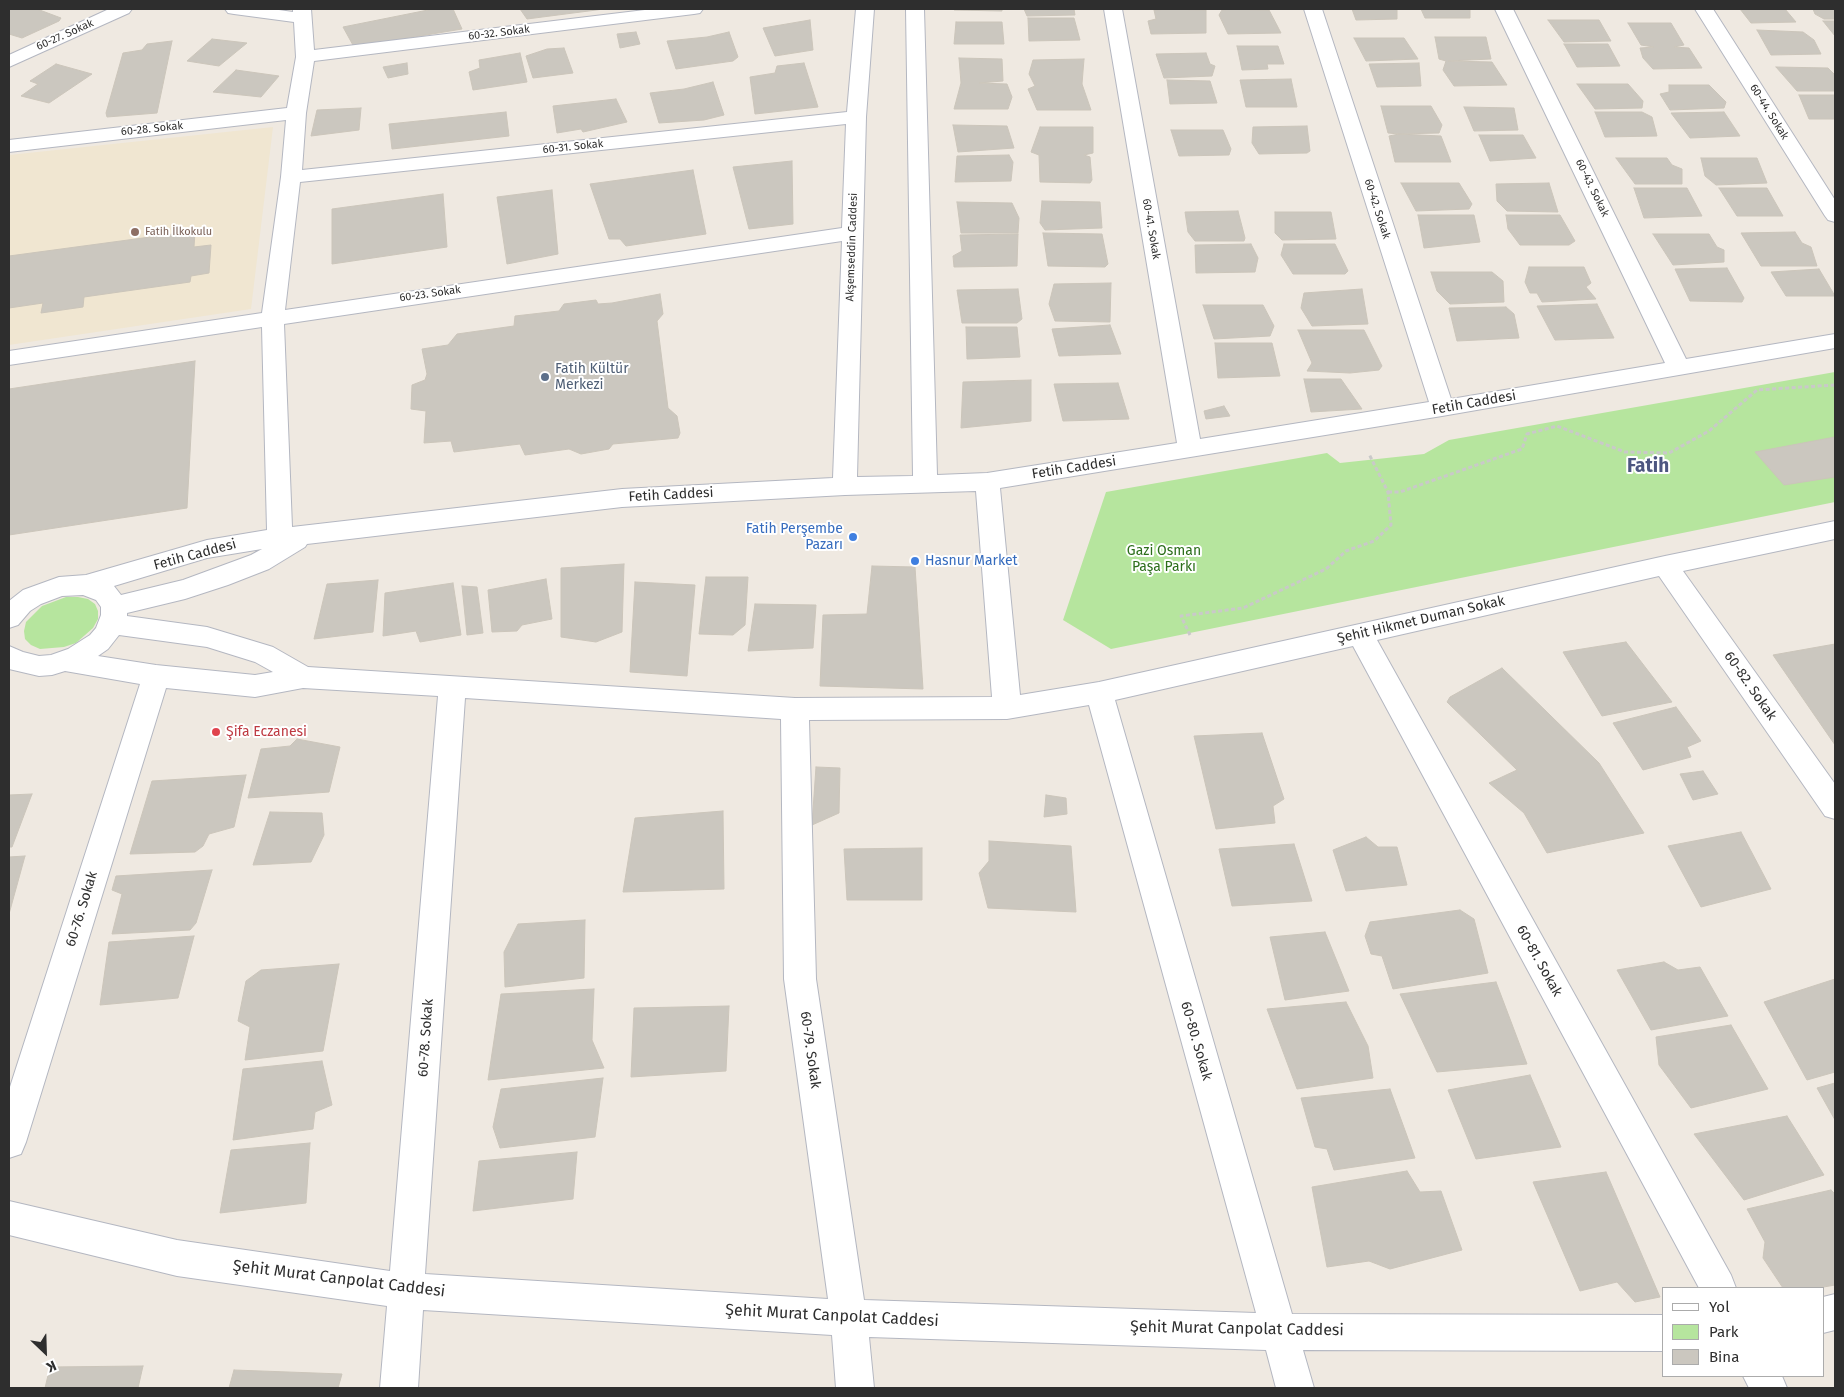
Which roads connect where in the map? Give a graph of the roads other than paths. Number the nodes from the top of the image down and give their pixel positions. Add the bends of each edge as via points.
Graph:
1 (123, 9) edge
2 (234, 9) edge
3 (694, 9) edge
4 (865, 9) edge
5 (914, 9) edge
6 (1113, 9) edge
7 (1313, 9) edge
8 (1504, 9) edge
9 (1704, 9) edge
10 (667, 10) edge
11 (302, 14) edge
12 (304, 57) junction
13 (9, 62) edge
14 (296, 113) junction
15 (856, 117) junction
16 (9, 146) edge
17 (291, 177) junction
18 (1835, 216) edge
19 (852, 233) junction
20 (273, 317) junction
21 (1835, 341) edge
22 (9, 358) edge
23 (1679, 368) junction
24 (1442, 408) junction
25 (1190, 449) junction
26 (987, 482) junction
27 (925, 484) junction
28 (845, 486) junction
29 (1835, 530) edge
30 (306, 535) junction
31 (280, 539) junction
32 (1665, 565) junction
33 (86, 585) junction
34 (13, 609) edge
35 (113, 616) junction
36 (1360, 634) junction
37 (11, 660) edge
38 (66, 661) junction
39 (156, 676) junction
40 (303, 677) junction
41 (452, 687) junction
42 (1098, 693) junction
43 (1007, 708) junction
44 (795, 709) junction
45 (1835, 807) edge
46 (9, 1142) edge
47 (9, 1218) edge
48 (1717, 1287) edge
49 (407, 1291) junction
50 (849, 1318) junction
51 (1278, 1332) junction
52 (1662, 1332) edge
53 (399, 1388) edge
54 (855, 1388) edge
55 (1295, 1388) edge

1 - 13 street, 60-27. Sokak
2 - 11 street
3 - 10 street, 60-32. Sokak
4 - 15 street, Akşemseddin Caddesi
5 - 27 street
6 - 25 street, 60-41. Sokak
7 - 24 street, 60-42. Sokak
8 - 23 street, 60-43. Sokak
9 - 18 street, 60-44. Sokak
10 - 12 street, 60-32. Sokak
11 - 12 street
12 - 14 street
14 - 16 street, 60-28. Sokak
14 - 17 street
15 - 17 street, 60-31. Sokak
15 - 19 street, Akşemseddin Caddesi
17 - 20 street
19 - 20 street, 60-23. Sokak
19 - 28 street, Akşemseddin Caddesi
20 - 22 street, 60-23. Sokak
20 - 31 street
21 - 23 street, Fetih Caddesi
23 - 24 street, Fetih Caddesi
24 - 25 street, Fetih Caddesi
25 - 26 street, Fetih Caddesi
26 - 27 street, Fetih Caddesi
26 - 43 street
27 - 28 street, Fetih Caddesi
28 - 30 street, Fetih Caddesi via 622,498
29 - 32 street, Şehit Hikmet Duman Sokak
30 - 31 street, Fetih Caddesi
30 - 35 street, Fetih Caddesi via 260,562
31 - 33 street, Fetih Caddesi via 207,549
32 - 36 street, Şehit Hikmet Duman Sokak
32 - 45 street, 60-82. Sokak
33 - 34 street, Fetih Caddesi via 45,591
33 - 35 street via 105,593 111,600
35 - 38 street via 99,642
35 - 40 street via 207,637 264,654
36 - 42 street, Şehit Hikmet Duman Sokak
36 - 48 street, 60-81. Sokak
37 - 38 street via 39,666
38 - 39 street
39 - 40 street via 255,686
39 - 46 street, 60-76. Sokak
40 - 41 street, Şehit Hikmet Duman Sokak
41 - 44 street, Şehit Hikmet Duman Sokak
41 - 49 street, 60-78. Sokak
42 - 43 street, Şehit Hikmet Duman Sokak
42 - 51 street, 60-80. Sokak
43 - 44 street, Şehit Hikmet Duman Sokak
44 - 50 street, 60-79. Sokak via 800,978
47 - 49 street, Şehit Murat Canpolat Caddesi via 177,1258
49 - 50 street, Şehit Murat Canpolat Caddesi
49 - 53 street, 60-78. Sokak
50 - 51 street, Şehit Murat Canpolat Caddesi
50 - 54 street, 60-79. Sokak
51 - 52 street, Şehit Murat Canpolat Caddesi
51 - 55 street, 60-80. Sokak

